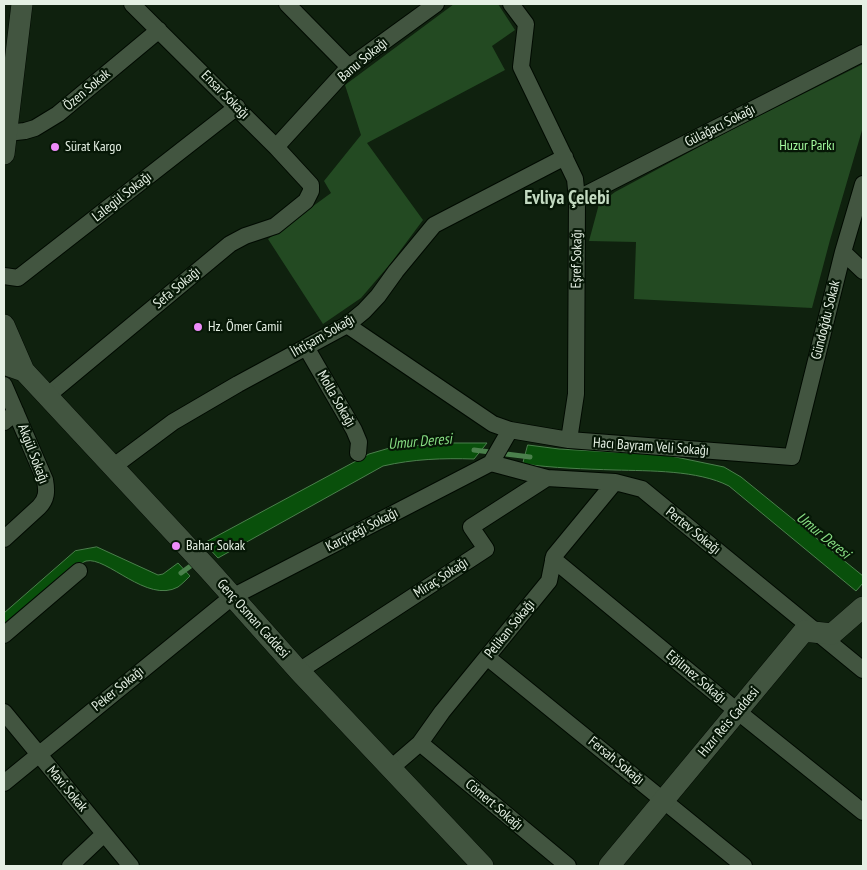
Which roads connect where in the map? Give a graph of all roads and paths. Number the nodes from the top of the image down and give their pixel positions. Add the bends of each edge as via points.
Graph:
1 (22, 4) edge
2 (132, 4) edge
3 (287, 4) edge
4 (436, 4) edge
5 (511, 4) edge
6 (159, 30) junction
7 (863, 53) edge
8 (349, 67) junction
9 (237, 107) junction
10 (7, 133) junction
11 (276, 147) junction
12 (4, 154) edge
13 (565, 157) junction
14 (863, 184) edge
15 (311, 191) joint
16 (577, 199) junction
17 (843, 252) junction
18 (863, 271) edge
19 (4, 276) edge
20 (347, 325) junction
21 (4, 330) edge
22 (306, 348) junction
23 (4, 364) edge
24 (24, 372) junction
25 (4, 385) edge
26 (48, 396) junction
27 (10, 417) edge
28 (507, 435) junction
29 (569, 440) junction
30 (358, 453) dead end
31 (792, 457) joint
32 (492, 462) junction
33 (114, 466) junction
34 (547, 478) junction
35 (615, 482) junction
36 (4, 539) edge
37 (553, 559) junction
38 (79, 571) dead end
39 (232, 597) junction
40 (863, 606) edge
41 (815, 631) junction
42 (4, 635) edge
43 (487, 657) junction
44 (863, 670) edge
45 (299, 671) junction
46 (737, 711) junction
47 (4, 712) edge
48 (420, 743) junction
49 (38, 754) junction
50 (390, 768) junction
51 (4, 783) edge
52 (663, 800) junction
53 (863, 812) edge
54 (104, 834) junction
55 (70, 866) edge
56 (131, 866) edge
57 (483, 866) edge
58 (568, 866) edge
59 (609, 866) edge
60 (744, 866) edge

1 - 10 street
2 - 6 street, Ensar Sokağı
3 - 8 street
4 - 8 street, Banu Sokağı
5 - 13 street, Eşref Sokağı via 526,24 521,67
6 - 9 street, Ensar Sokağı
6 - 10 street, Özen Sokak via 58,114 25,132
7 - 16 street, Gülağacı Sokağı
8 - 11 street, Banu Sokağı
9 - 11 street, Ensar Sokağı
9 - 19 street, Lalegül Sokağı via 18,278
10 - 12 street
11 - 15 street, Ensar Sokağı via 310,185
13 - 16 street, Eşref Sokağı via 575,179
13 - 20 street, İhtişam Sokağı via 434,225 378,296
14 - 17 street, Gündoğdu Sokak
15 - 26 street, Sefa Sokağı via 306,201 275,226 230,244
16 - 29 street, Eşref Sokağı via 576,394
17 - 18 street
17 - 31 street, Gündoğdu Sokak
20 - 22 street, İhtişam Sokağı
20 - 28 street, Hacı Bayram Veli Sokağı
21 - 24 street, Genç Osman Caddesi
22 - 30 street, Molla Sokağı via 354,430 359,442
22 - 33 street, İhtişam Sokağı via 173,422
23 - 24 street, Genç Osman Caddesi
24 - 26 street, Genç Osman Caddesi
25 - 27 street, Akgül Sokağı
26 - 33 street, Genç Osman Caddesi
27 - 36 street, Akgül Sokağı via 45,480 46,495 39,508
28 - 29 street, Hacı Bayram Veli Sokağı
28 - 32 street
29 - 31 street, Hacı Bayram Veli Sokağı
32 - 34 street, Pertev Sokağı
32 - 39 street, Karçiçeği Sokağı
33 - 39 street, Genç Osman Caddesi
34 - 35 street, Pertev Sokağı
34 - 45 street, Miraç Sokağı via 471,527 486,549
35 - 37 street, Pelikan Sokağı
35 - 41 street, Pertev Sokağı via 642,489
37 - 43 street, Pelikan Sokağı via 549,581
37 - 46 street, Eğilmez Sokağı
38 - 42 street
39 - 45 street, Genç Osman Caddesi
39 - 49 street, Peker Sokağı
40 - 41 street, Hızır Reis Caddesi via 832,634
41 - 44 street, Pertev Sokağı
41 - 46 street, Hızır Reis Caddesi via 804,631
43 - 48 street, Pelikan Sokağı
43 - 52 street, Fersah Sokağı
45 - 50 street, Genç Osman Caddesi
46 - 52 street, Hızır Reis Caddesi
46 - 53 street, Eğilmez Sokağı
47 - 49 street, Mavi Sokak
48 - 50 street, Pelikan Sokağı
48 - 58 street, Cömert Sokağı
49 - 51 street, Peker Sokağı
49 - 54 street, Mavi Sokak
50 - 57 street, Genç Osman Caddesi
52 - 59 street, Hızır Reis Caddesi
52 - 60 street, Fersah Sokağı
54 - 55 street
54 - 56 street, Mavi Sokak

